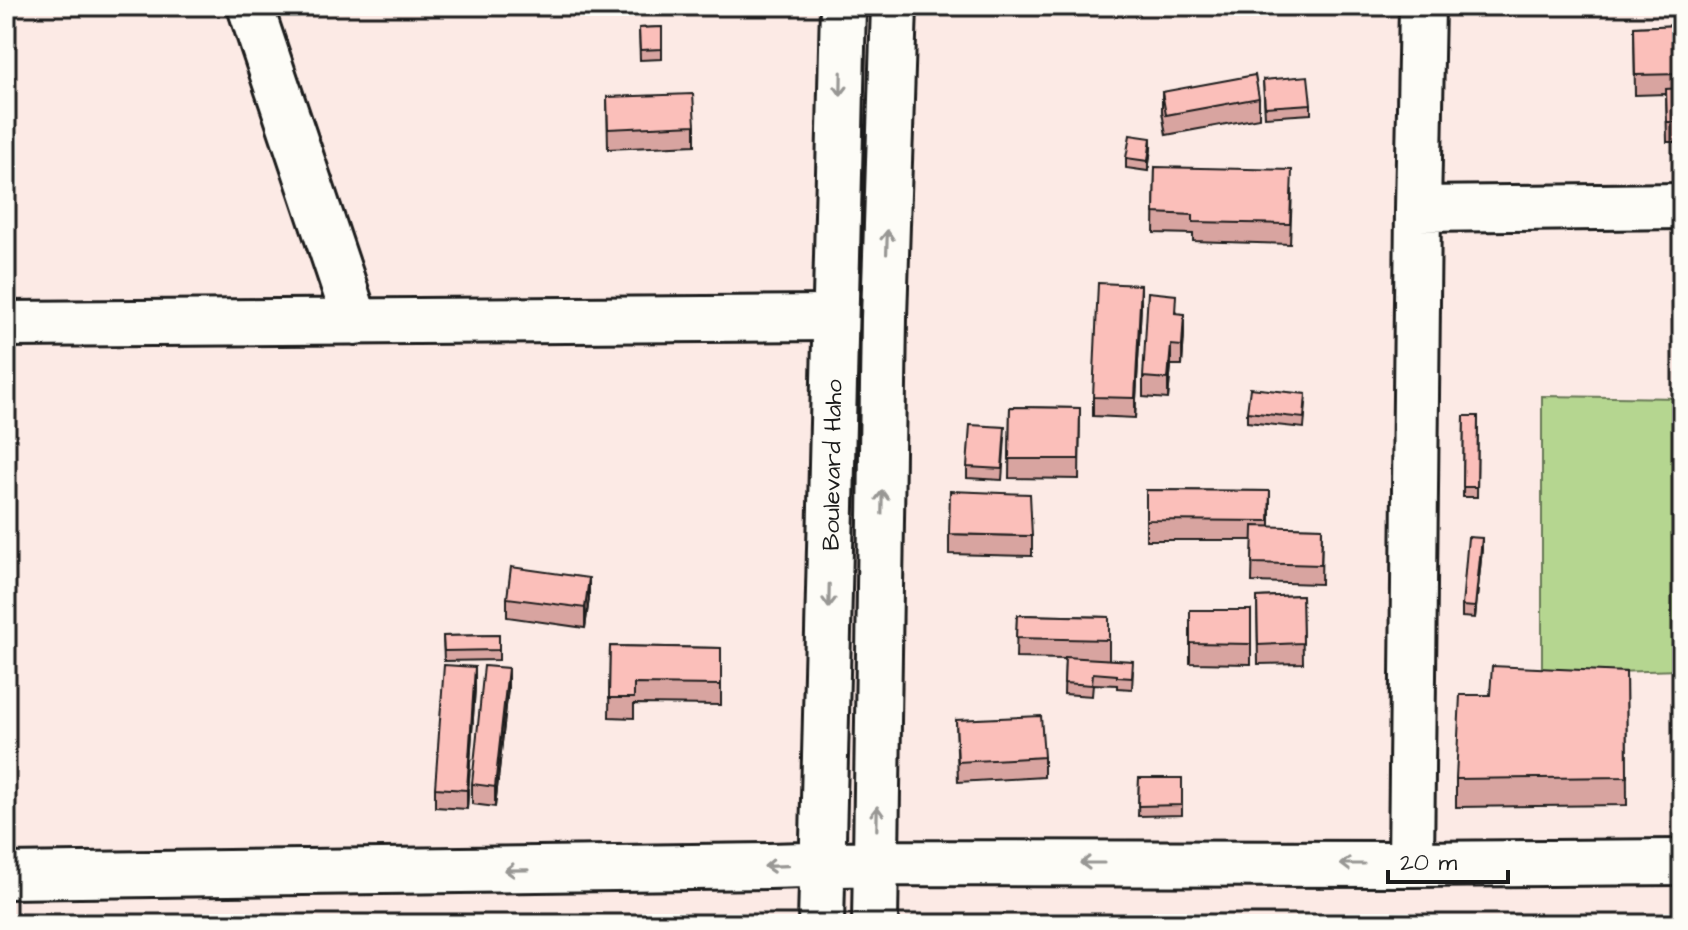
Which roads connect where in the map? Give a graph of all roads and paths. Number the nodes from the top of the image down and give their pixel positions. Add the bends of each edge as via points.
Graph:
1 (250, 6) edge
2 (843, 6) edge
3 (894, 6) edge
4 (1422, 6) edge
5 (1682, 206) edge
6 (1418, 209) junction
7 (835, 318) junction
8 (8, 320) edge
9 (356, 322) junction
10 (1682, 862) edge
11 (876, 863) junction
12 (822, 864) junction
13 (1411, 864) junction
14 (6, 876) edge
15 (821, 924) edge
16 (875, 924) edge

1 - 9 main road
2 -> 7 main road, Boulevard Haho
11 -> 3 main road, Boulevard Haho
4 - 6 main road
5 - 6 main road
6 - 13 main road
7 - 9 main road
7 -> 12 main road, Boulevard Haho
8 - 9 main road
10 - 13 main road
11 - 12 main road
13 -> 11 main road
11 - 16 main road, Boulevard Haho
12 -> 14 main road
12 - 15 main road, Boulevard Haho

